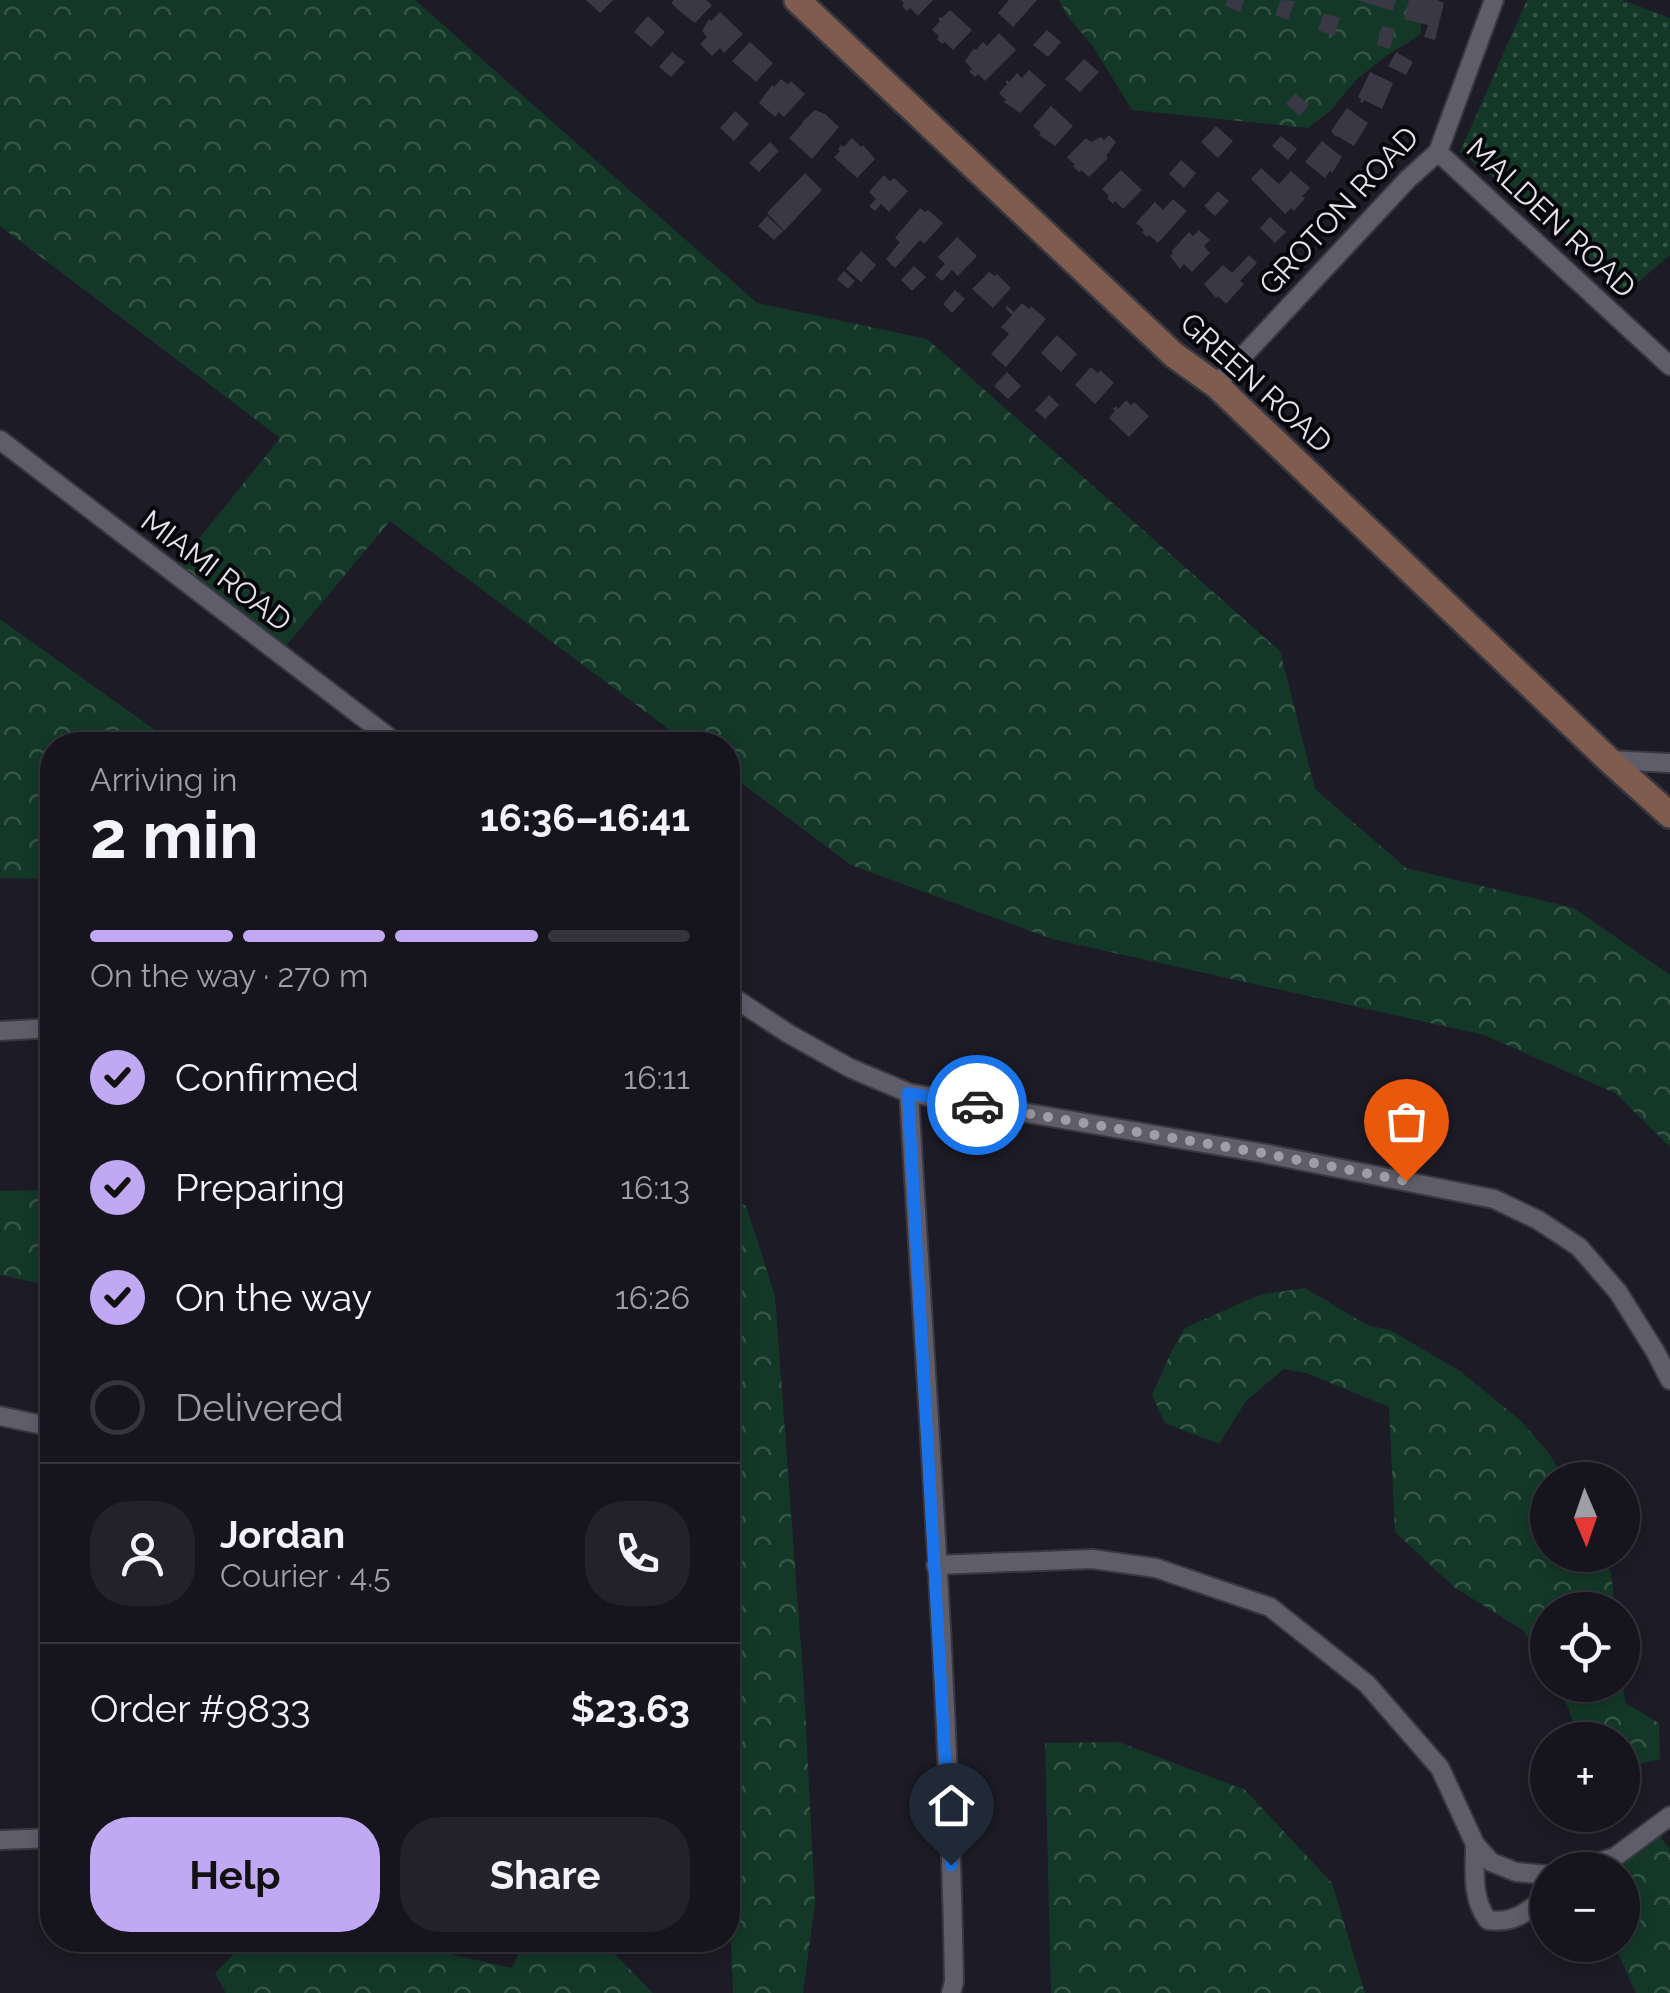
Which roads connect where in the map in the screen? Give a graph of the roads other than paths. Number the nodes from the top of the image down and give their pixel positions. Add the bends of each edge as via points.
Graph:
1 (798, 0) edge
2 (1494, 0) edge
3 (1438, 152) junction
4 (1670, 366) edge
5 (1216, 384) junction
6 (0, 440) edge
7 (382, 732) edge
8 (1609, 760) junction
9 (1670, 763) edge
10 (1670, 815) edge
11 (740, 1002) edge
12 (40, 1028) edge
13 (0, 1030) edge
14 (908, 1093) junction
15 (1670, 1380) edge
16 (0, 1416) edge
17 (40, 1424) edge
18 (936, 1564) junction
19 (1670, 1816) edge
20 (40, 1838) edge
21 (0, 1840) edge
22 (1475, 1844) junction
23 (1622, 1852) edge
24 (1530, 1873) edge
25 (1530, 1910) edge
26 (951, 1993) edge

1 - 5 main road, GREEN ROAD via 1174,354
2 - 3 street, GROTON ROAD
3 - 4 street, MALDEN ROAD
3 - 5 street, GROTON ROAD
5 - 8 main road, GREEN ROAD
6 - 7 street, MIAMI ROAD
8 - 9 street
8 - 10 main road, GREEN ROAD
11 - 14 street via 850,1068
12 - 13 street
14 - 15 street via 1494,1199 1579,1247 1618,1292
14 - 18 street
16 - 17 street
18 - 22 street via 1092,1559 1156,1568 1270,1607 1368,1684 1440,1768
18 - 26 street via 953,1903
19 - 23 street
20 - 21 street
22 - 24 street via 1491,1862
22 - 25 street via 1475,1886 1488,1920 1503,1922

